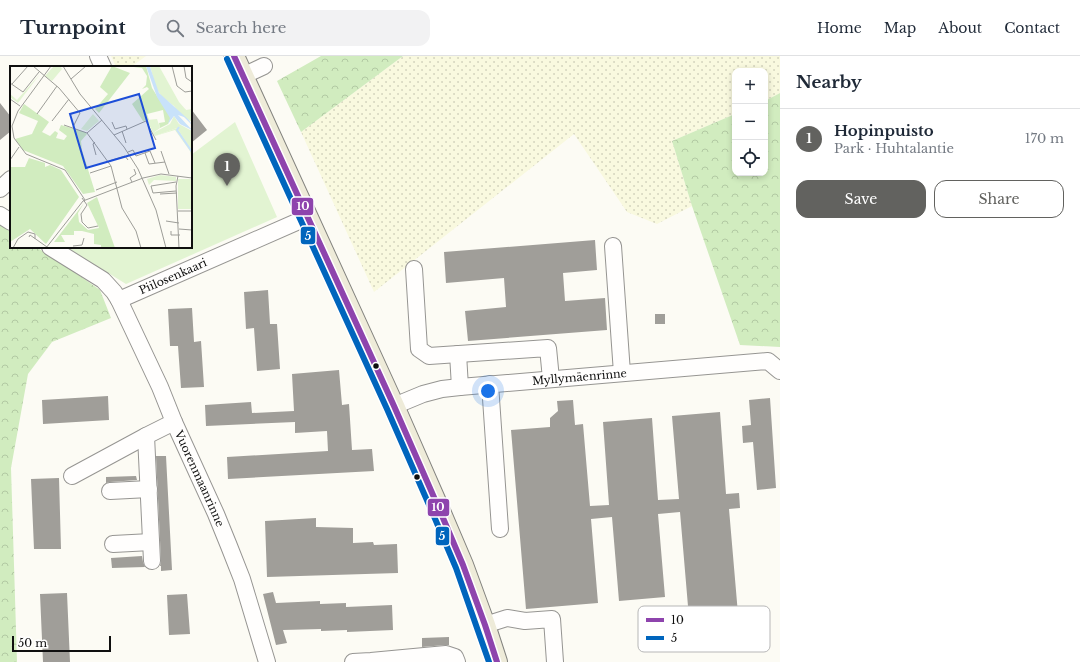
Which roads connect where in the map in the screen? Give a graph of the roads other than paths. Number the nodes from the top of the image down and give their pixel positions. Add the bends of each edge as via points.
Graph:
1 (98, 56) edge
2 (234, 56) edge
3 (103, 66) edge
4 (264, 66) dead end
5 (243, 76) junction
6 (10, 180) edge
7 (0, 189) edge
8 (0, 216) edge
9 (308, 217) junction
10 (10, 221) edge
11 (613, 246) dead end
12 (52, 248) edge
13 (414, 269) dead end
14 (119, 300) junction
15 (458, 354) junction
16 (774, 366) edge
17 (622, 374) junction
18 (551, 379) junction
19 (490, 384) junction
20 (460, 387) junction
21 (394, 406) junction
22 (174, 422) junction
23 (146, 436) junction
24 (72, 476) dead end
25 (148, 489) junction
26 (110, 490) dead end
27 (500, 529) dead end
28 (151, 542) junction
29 (113, 544) dead end
30 (152, 561) dead end
31 (485, 626) junction
32 (266, 662) edge
33 (353, 662) edge
34 (456, 662) edge
35 (497, 662) edge
36 (555, 662) edge

1 - 3 street
2 - 5 main road
4 - 5 street
5 - 9 main road
6 - 7 street
8 - 10 street
9 - 14 street, Piilosenkaari
9 - 21 main road
11 - 17 street
12 - 14 street via 103,280
13 - 15 street via 419,349 428,356
14 - 22 street, Vuorenmaanrinne
15 - 18 street via 548,348
15 - 20 street
16 - 17 street, Myllymäenrinne
17 - 18 street, Myllymäenrinne
18 - 19 street, Myllymäenrinne
19 - 20 street, Myllymäenrinne
19 - 27 street
20 - 21 street, Myllymäenrinne via 423,394
21 - 31 main road via 463,565
22 - 23 street
22 - 32 street, Vuorenmaanrinne via 242,579
23 - 24 street
23 - 25 street
25 - 26 street
25 - 28 street
28 - 29 street
28 - 30 street
31 - 35 main road
31 - 36 street via 507,618 525,622 552,619
33 - 34 street via 446,654 455,657

